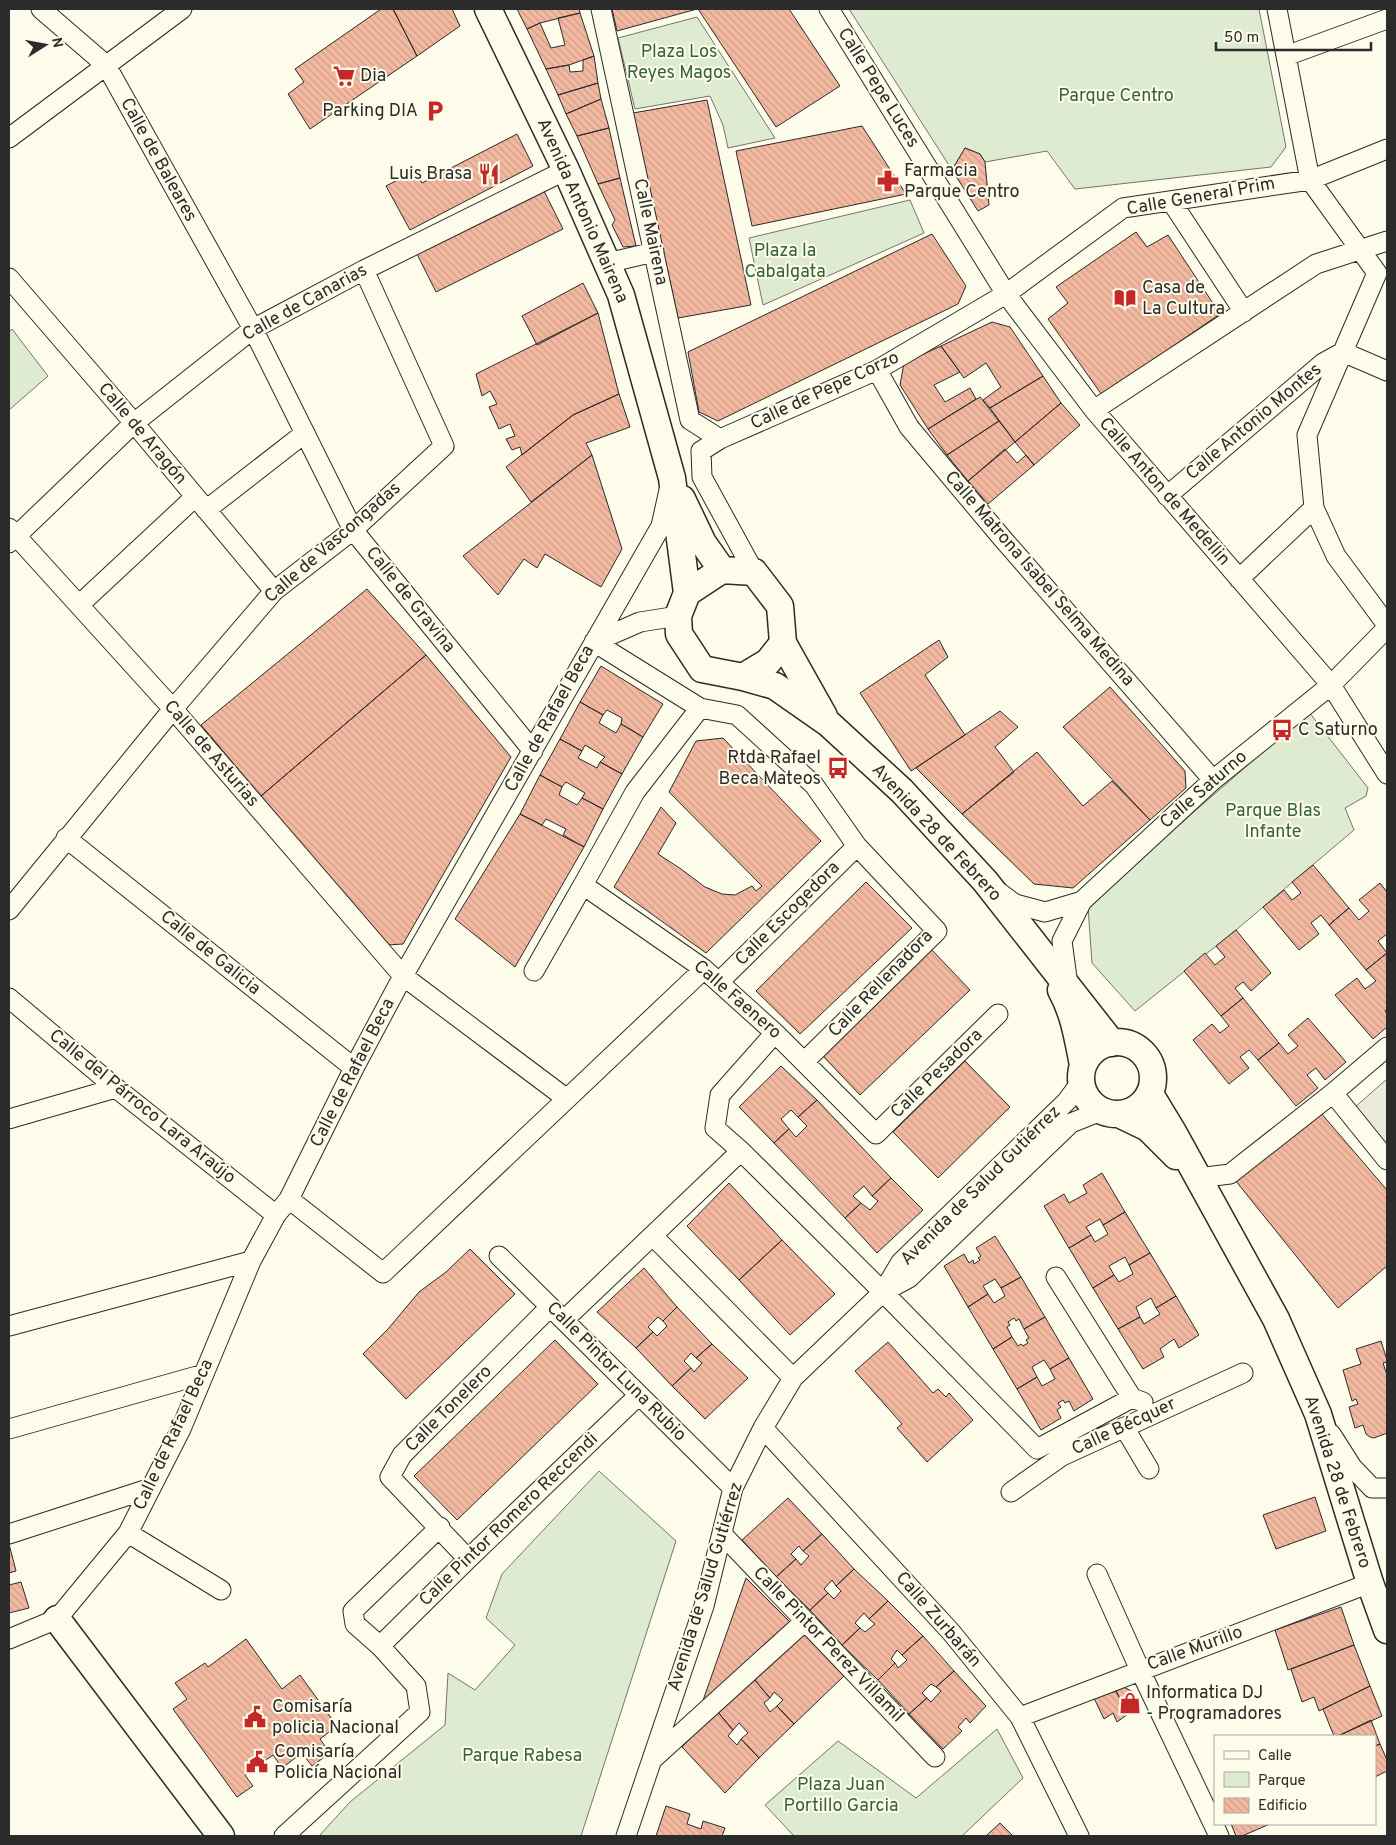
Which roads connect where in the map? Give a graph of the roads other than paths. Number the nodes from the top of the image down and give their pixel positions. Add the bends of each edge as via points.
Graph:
1 (41, 9) edge
2 (182, 9) edge
3 (488, 9) edge
4 (602, 9) edge
5 (829, 9) edge
6 (1276, 9) edge
7 (1387, 19) edge
8 (1286, 56) junction
9 (106, 65) junction
10 (9, 138) edge
11 (1387, 150) edge
12 (566, 170) junction
13 (1310, 180) junction
14 (1171, 201) junction
15 (1387, 241) edge
16 (1361, 249) junction
17 (654, 252) junction
18 (608, 263) junction
19 (364, 270) junction
20 (9, 278) edge
21 (1006, 294) junction
22 (1244, 312) junction
23 (253, 329) junction
24 (1343, 352) junction
25 (877, 370) junction
26 (1387, 371) edge
27 (1094, 410) junction
28 (134, 423) junction
29 (304, 433) junction
30 (720, 440) junction
31 (672, 478) junction
32 (1167, 496) junction
33 (201, 503) junction
34 (1314, 508) junction
35 (353, 530) junction
36 (11, 536) edge
37 (722, 570) junction
38 (754, 572) junction
39 (1239, 579) junction
40 (274, 590) junction
41 (683, 605) junction
42 (79, 606) junction
43 (1387, 627) edge
44 (594, 642) junction
45 (783, 642) junction
46 (743, 677) junction
47 (1331, 685) junction
48 (700, 708) junction
49 (173, 709) junction
50 (828, 723) junction
51 (533, 751) junction
52 (1387, 774) edge
53 (1212, 780) junction
54 (66, 838) junction
55 (857, 846) junction
56 (985, 881) junction
57 (582, 885) junction
58 (1082, 901) junction
59 (9, 910) edge
60 (1037, 949) junction
61 (704, 969) junction
62 (534, 971) dead end
63 (403, 976) junction
64 (719, 982) junction
65 (1068, 986) junction
66 (13, 1006) edge
67 (998, 1014) dead end
68 (775, 1033) junction
69 (1112, 1042) junction
70 (1387, 1047) edge
71 (804, 1062) junction
72 (354, 1068) junction
73 (1082, 1074) junction
74 (116, 1088) junction
75 (1333, 1093) junction
76 (1150, 1094) junction
77 (567, 1099) junction
78 (1111, 1113) junction
79 (9, 1119) edge
80 (876, 1134) joint
81 (741, 1151) junction
82 (1387, 1160) edge
83 (1198, 1178) junction
84 (289, 1199) junction
85 (276, 1215) junction
86 (653, 1236) junction
87 (499, 1256) dead end
88 (250, 1261) junction
89 (1056, 1277) dead end
90 (884, 1292) junction
91 (550, 1307) junction
92 (564, 1320) junction
93 (9, 1326) edge
94 (1243, 1373) dead end
95 (204, 1374) junction
96 (793, 1378) junction
97 (639, 1395) junction
98 (1132, 1398) junction
99 (1160, 1410) junction
100 (1318, 1414) junction
101 (1124, 1427) junction
102 (763, 1428) junction
103 (9, 1429) edge
104 (1149, 1469) dead end
105 (150, 1488) junction
106 (733, 1488) junction
107 (1387, 1488) edge
108 (1011, 1492) dead end
109 (440, 1527) junction
110 (128, 1532) junction
111 (9, 1534) edge
112 (722, 1534) junction
113 (468, 1559) junction
114 (1097, 1574) dead end
115 (1370, 1584) junction
116 (221, 1590) dead end
117 (57, 1619) junction
118 (805, 1621) junction
119 (1387, 1630) edge
120 (9, 1639) edge
121 (380, 1646) junction
122 (1140, 1670) junction
123 (1020, 1717) junction
124 (935, 1757) dead end
125 (652, 1760) junction
126 (222, 1836) edge
127 (284, 1836) edge
128 (626, 1836) edge
129 (1079, 1836) edge
130 (1219, 1836) edge

1 - 9 street, Calle de Baleares
2 - 9 street
3 - 12 main road, Avenida Antonio Mairena
4 - 17 street, Calle Mairena
5 - 21 street, Calle Pepe Luces
6 - 8 street
7 - 8 street
8 - 13 street
9 - 10 street
9 - 23 street, Calle de Baleares
11 - 13 street, Calle General Prim
12 - 18 main road, Avenida Antonio Mairena
12 - 19 street, Calle de Canarias
13 - 14 street, Calle General Prim
13 - 16 street
14 - 21 street, Calle General Prim via 1123,208
14 - 22 street
15 - 16 street
16 - 22 street via 1316,264
16 - 24 street via 1377,273
17 - 18 street
17 - 30 street, Calle Mairena via 690,420
18 - 31 main road, Avenida Antonio Mairena via 622,295
19 - 23 street, Calle de Canarias
19 - 35 street, Calle de Vascongadas via 444,446
20 - 28 street, Calle de Aragón
21 - 25 street, Calle de Pepe Corzo
21 - 27 street, Calle Anton de Medellin
22 - 27 street
23 - 28 street, Calle de Canarias
23 - 29 street, Calle de Gravina
24 - 26 street
24 - 32 street, Calle Antonio Montes via 1323,363
24 - 34 street via 1307,435
25 - 30 street, Calle de Pepe Corzo
25 - 53 street, Calle Matrona Isabel Selma Medina via 909,427
27 - 32 street, Calle Anton de Medellin
28 - 33 street, Calle de Aragón
28 - 36 street, Calle de Canarias
29 - 33 street
29 - 35 street, Calle de Gravina
30 - 38 street, Calle de Pepe Corzo via 701,451 702,476
31 - 37 main road via 703,543
31 - 41 main road
31 - 44 street, Calle de Rafael Beca via 661,526
32 - 39 street, Calle Anton de Medellin
33 - 40 street, Calle de Aragón
33 - 42 street
34 - 39 street
34 - 43 street via 1336,556
35 - 40 street, Calle de Vascongadas
35 - 51 street, Calle de Gravina
36 - 42 street, Calle de Asturias
37 - 38 main road
37 - 41 main road
38 - 45 main road via 780,606
39 - 47 street, Calle Anton de Medellin
40 - 49 street, Calle de Vascongadas
41 - 44 street
41 - 46 main road via 679,634 702,668
42 - 49 street, Calle de Asturias
43 - 47 street, Calle Saturno
44 - 48 street
44 - 51 street, Calle de Rafael Beca
45 - 46 main road via 768,662
45 - 50 main road, Avenida 28 de Febrero
46 - 50 main road, Avenida 28 de Febrero via 775,686
47 - 52 street, Calle Anton de Medellin
47 - 53 street, Calle Saturno
48 - 55 street via 737,715 814,785
48 - 57 street via 635,792
49 - 54 street, Calle de Vascongadas
49 - 63 street, Calle de Asturias
50 - 56 main road, Avenida 28 de Febrero via 902,791
51 - 63 street, Calle de Rafael Beca
53 - 58 street, Calle Saturno
54 - 59 street, Calle de Vascongadas
54 - 72 street, Calle de Galicia
55 - 64 street, Calle Escogedora
55 - 71 street, Calle Rellenadora via 937,931
56 - 58 street via 1015,904 1045,912
56 - 60 main road, Avenida 28 de Febrero
57 - 61 street, Calle Faenero
57 - 62 street
58 - 65 street via 1062,941
60 - 65 main road, Avenida 28 de Febrero
60 - 73 main road, Avenida 28 de Febrero via 1067,1001 1076,1032
61 - 64 street, Calle Faenero
61 - 77 street
63 - 72 street, Calle de Rafael Beca
63 - 77 street, Calle de Asturias
64 - 68 street, Calle Faenero
65 - 69 main road, Avenida 28 de Febrero
66 - 74 street, Calle del Párroco Lara Araújo
67 - 80 street, Calle Pesadora
68 - 71 street, Calle Faenero
68 - 81 street via 720,1096 716,1128
69 - 73 main road via 1095,1050
69 - 76 main road via 1131,1045 1147,1057 1153,1075
70 - 75 street
71 - 80 street, Calle Faenero
72 - 84 street, Calle de Rafael Beca
73 - 78 main road via 1088,1099
73 - 90 street, Avenida de Salud Gutiérrez via 1067,1101 901,1262
74 - 79 street
74 - 85 street, Calle del Párroco Lara Araújo
75 - 82 street
75 - 83 street via 1230,1174
76 - 78 main road via 1138,1108
76 - 83 main road, Avenida 28 de Febrero
77 - 84 street via 383,1273
78 - 83 main road, Avenida 28 de Febrero via 1148,1128
78 - 90 street, Avenida de Salud Gutiérrez via 1071,1124 909,1278
81 - 86 street
81 - 90 street
83 - 100 main road, Avenida 28 de Febrero via 1276,1319
84 - 85 street, Calle de Rafael Beca
85 - 88 street, Calle de Rafael Beca
86 - 92 street
86 - 96 street
87 - 91 street, Calle Pintor Luna Rubio
88 - 93 street
88 - 95 street, Calle de Rafael Beca
89 - 98 street
90 - 96 street, Avenida de Salud Gutiérrez
90 - 98 street via 1037,1449
91 - 92 street, Calle Pintor Luna Rubio
91 - 109 street, Calle Tonelero via 402,1455 390,1477
92 - 97 street, Calle Pintor Luna Rubio
94 - 99 street, Calle Bécquer
95 - 103 street
95 - 105 street, Calle de Rafael Beca via 181,1429
96 - 102 street, Avenida de Salud Gutiérrez
97 - 106 street, Calle Pintor Luna Rubio
97 - 113 street, Calle Pintor Romero Reccendi
98 - 99 street
99 - 101 street, Calle Bécquer
100 - 107 street via 1352,1467 1372,1488
100 - 115 main road, Avenida 28 de Febrero
101 - 104 street
101 - 108 street, Calle Bécquer via 1062,1456
102 - 106 street, Avenida de Salud Gutiérrez
102 - 123 street, Calle Zurbarán via 951,1632
105 - 110 street, Calle de Rafael Beca
105 - 111 street
106 - 112 street, Avenida de Salud Gutiérrez
109 - 113 street, Calle Tonelero
109 - 121 street via 353,1611 355,1624
110 - 116 street
110 - 117 street, Calle de Rafael Beca
112 - 118 street, Calle Pintor Perez Villamil
112 - 125 street, Avenida de Salud Gutiérrez via 704,1606
113 - 121 street, Calle Pintor Romero Reccendi
114 - 122 street
115 - 119 main road, Avenida 28 de Febrero
115 - 122 street, Calle Murillo
117 - 120 street, Calle de Rafael Beca
117 - 126 main road
118 - 124 street, Calle Pintor Perez Villamil
118 - 125 street
121 - 127 street via 416,1686 420,1712
122 - 123 street, Calle Murillo
122 - 130 street
123 - 129 street, Calle Zurbarán
125 - 128 street, Avenida de Salud Gutiérrez

